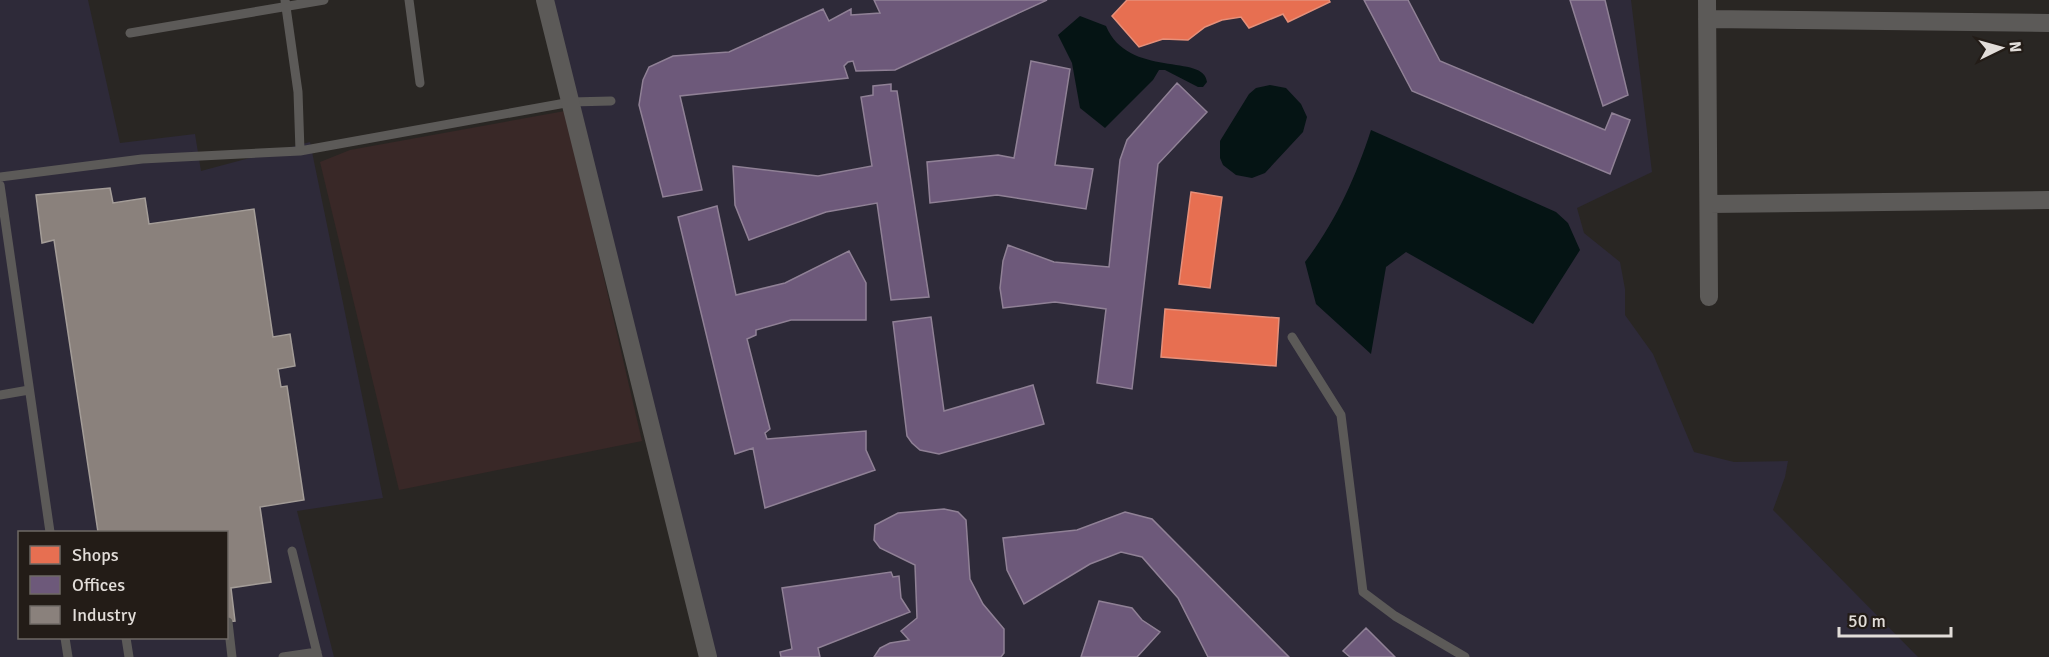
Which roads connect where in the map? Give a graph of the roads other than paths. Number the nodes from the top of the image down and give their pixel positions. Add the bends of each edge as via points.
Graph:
1 (324, 0) edge
2 (409, 0) edge
3 (545, 0) edge
4 (1707, 0) edge
5 (286, 4) edge
6 (1707, 20) junction
7 (2049, 22) edge
8 (130, 33) dead end
9 (420, 83) dead end
10 (611, 101) dead end
11 (572, 102) junction
12 (300, 151) junction
13 (0, 177) edge
14 (0, 185) edge
15 (2049, 200) edge
16 (1709, 204) junction
17 (1709, 297) dead end
18 (1292, 337) dead end
19 (29, 390) junction
20 (0, 395) edge
21 (50, 531) edge
22 (292, 551) dead end
23 (228, 622) dead end
24 (65, 639) edge
25 (126, 639) edge
26 (318, 655) edge
27 (68, 657) edge
28 (129, 657) edge
29 (232, 657) edge
30 (283, 657) edge
31 (708, 657) edge
32 (1465, 657) edge

1 - 5 lane
2 - 9 lane
3 - 11 street
4 - 6 street
5 - 8 lane
5 - 12 lane via 298,92
6 - 7 street
6 - 16 street
10 - 11 lane
11 - 12 lane
11 - 31 street
12 - 13 lane via 142,159
14 - 19 lane
15 - 16 street
16 - 17 street
18 - 32 lane via 1341,415 1363,592 1395,616
19 - 20 lane
19 - 21 lane
22 - 26 lane
23 - 29 lane
24 - 27 lane
25 - 28 lane
26 - 30 lane

